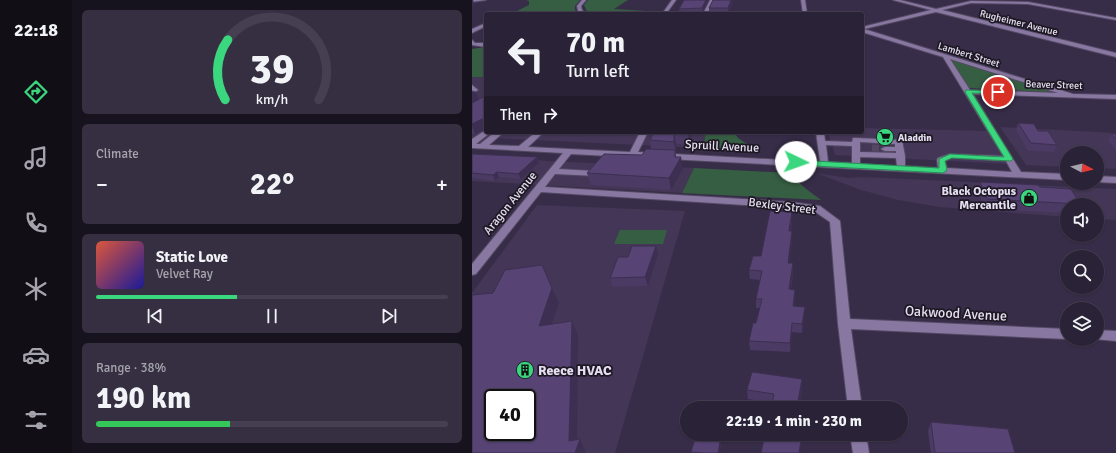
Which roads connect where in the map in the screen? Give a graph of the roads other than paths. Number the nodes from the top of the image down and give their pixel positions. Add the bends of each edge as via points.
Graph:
1 (484, 0) edge
2 (584, 0) edge
3 (674, 0) edge
4 (712, 0) edge
5 (802, 0) edge
6 (895, 0) edge
7 (472, 1) edge
8 (971, 1) edge
9 (1068, 4) dead end
10 (934, 10) junction
11 (1078, 11) junction
12 (581, 12) edge
13 (665, 12) edge
14 (706, 12) edge
15 (805, 12) edge
16 (1116, 19) edge
17 (484, 25) edge
18 (864, 28) edge
19 (864, 30) edge
20 (472, 32) edge
21 (472, 42) edge
22 (484, 45) edge
23 (1116, 55) edge
24 (944, 56) junction
25 (472, 88) edge
26 (472, 92) edge
27 (968, 92) junction
28 (1071, 95) junction
29 (1116, 96) edge
30 (485, 134) edge
31 (496, 134) edge
32 (538, 134) edge
33 (643, 134) edge
34 (820, 134) edge
35 (821, 143) junction
36 (856, 144) edge
37 (475, 145) edge
38 (522, 148) junction
39 (872, 148) tunnel mouth
40 (885, 149) tunnel mouth
41 (569, 151) junction
42 (901, 153) junction
43 (633, 154) junction
44 (1009, 159) junction
45 (824, 164) junction
46 (856, 166) junction
47 (901, 168) junction
48 (943, 170) junction
49 (552, 171) junction
50 (594, 174) edge
51 (1018, 174) junction
52 (1060, 177) edge
53 (1104, 179) edge
54 (1116, 180) edge
55 (538, 189) junction
56 (472, 271) edge
57 (844, 324) junction
58 (1060, 334) edge
59 (1104, 335) edge
60 (1116, 336) edge
61 (854, 401) edge
62 (859, 441) edge
63 (861, 453) edge

1 - 7 street
2 - 12 street via 579,6
3 - 13 street
4 - 14 street
5 - 15 street
6 - 10 street, Rugheimer Avenue
8 - 10 street
8 - 11 street via 1028,3
9 - 11 street
10 - 18 street
10 - 23 street, Rugheimer Avenue
11 - 16 street
17 - 20 street
19 - 24 street, Lambert Street
21 - 22 street
24 - 27 street
24 - 28 street, Lambert Street
25 - 26 street via 475,90
27 - 28 street, Beaver Street
27 - 44 street
28 - 29 street, Beaver Street
30 - 37 street
31 - 37 street
32 - 38 street
33 - 43 street
34 - 35 street
35 - 36 street
35 - 45 street
36 - 39 street
36 - 42 street
36 - 42 street via 899,142
36 - 46 street
37 - 38 street, Spruill Avenue
38 - 41 street, Spruill Avenue
40 - 42 street
41 - 43 street, Spruill Avenue
41 - 49 street, Aragon Avenue
42 - 47 street
43 - 45 street, Spruill Avenue
44 - 48 street via 950,156 941,160
44 - 51 street
45 - 46 street, Spruill Avenue
46 - 47 street, Spruill Avenue
47 - 48 street, Spruill Avenue
48 - 51 street, Spruill Avenue
49 - 50 street
49 - 55 street, Aragon Avenue
51 - 52 street, Spruill Avenue
53 - 54 street
55 - 56 street, Aragon Avenue
55 - 57 street, Bexley Street via 817,208 835,221
57 - 58 street, Oakwood Avenue
57 - 61 street, Bexley Street
59 - 60 street
62 - 63 street

